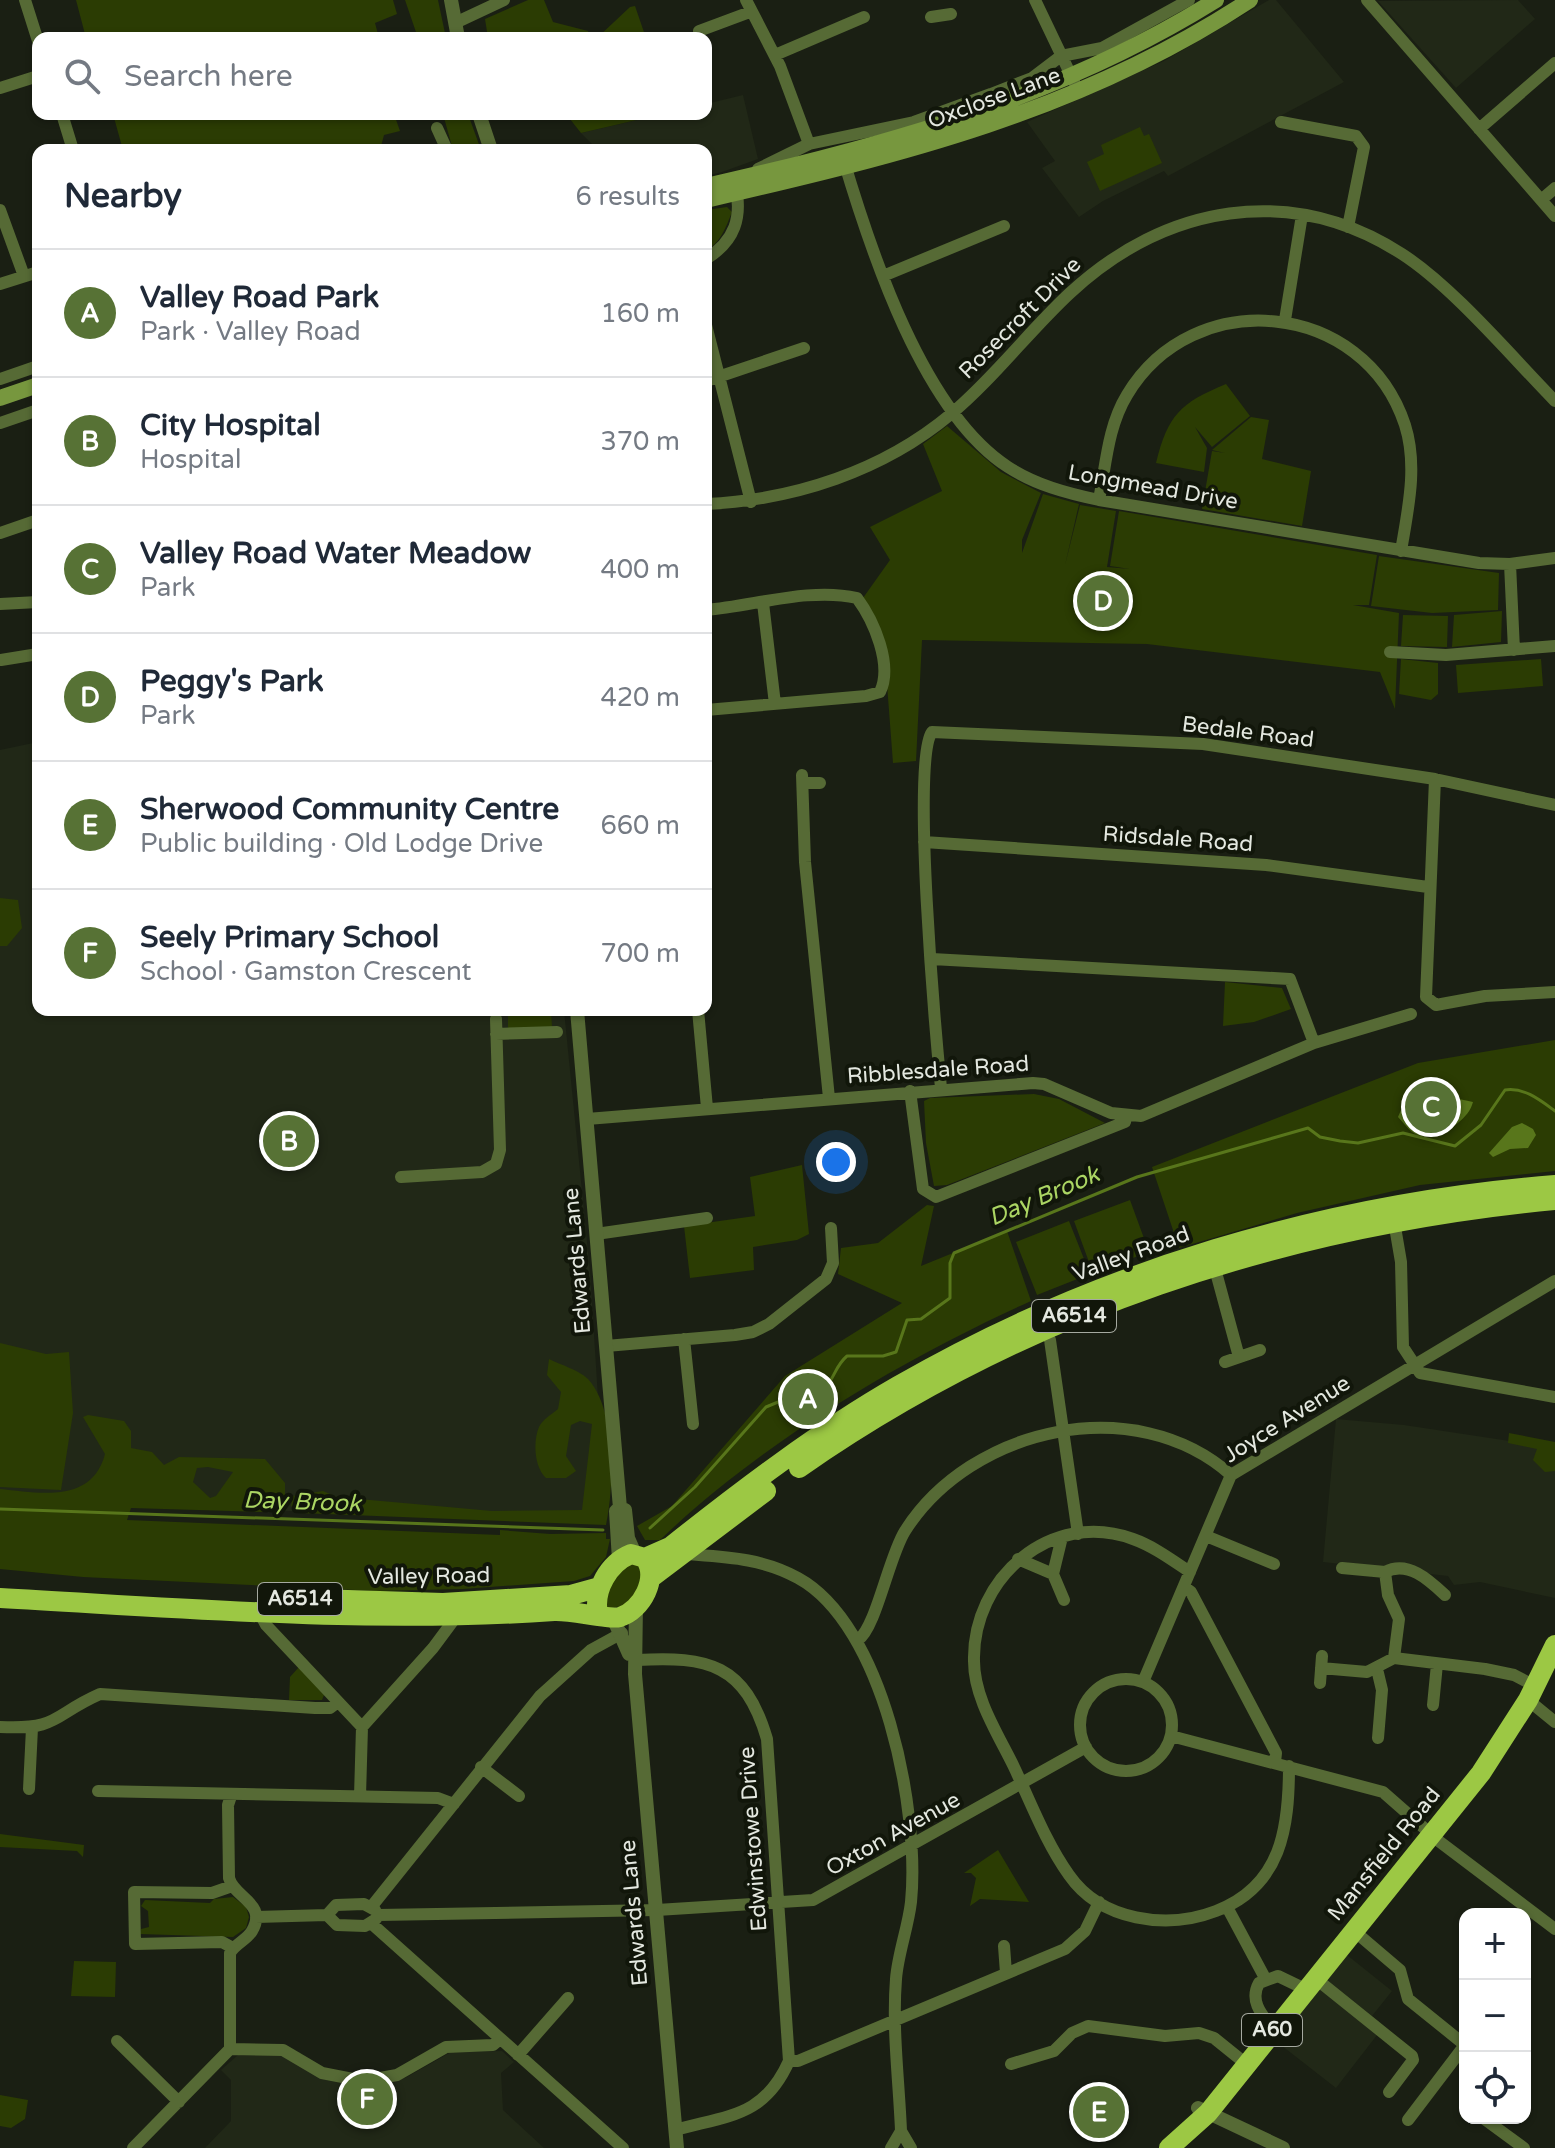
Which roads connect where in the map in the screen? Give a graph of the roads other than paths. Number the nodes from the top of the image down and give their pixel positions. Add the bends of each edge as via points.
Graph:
1 (25, 0) edge
2 (451, 0) edge
3 (504, 0) edge
4 (940, 0) edge
5 (1035, 0) edge
6 (1189, 0) edge
7 (1216, 0) edge
8 (1250, 0) edge
9 (1367, 0) edge
10 (748, 6) edge
11 (941, 16) dead end
12 (864, 17) dead end
13 (455, 23) junction
14 (699, 31) dead end
15 (35, 32) edge
16 (457, 32) edge
17 (775, 55) junction
18 (1061, 56) junction
19 (1555, 63) edge
20 (32, 78) edge
21 (1074, 83) junction
22 (0, 88) edge
23 (64, 120) edge
24 (481, 120) edge
25 (1281, 122) dead end
26 (437, 128) dead end
27 (1479, 129) junction
28 (71, 144) edge
29 (444, 144) edge
30 (489, 144) edge
31 (809, 144) junction
32 (844, 161) junction
33 (724, 187) edge
34 (1555, 188) edge
35 (1541, 200) junction
36 (0, 210) edge
37 (1302, 215) junction
38 (1555, 216) edge
39 (1004, 226) dead end
40 (1348, 227) junction
41 (712, 255) edge
42 (32, 274) edge
43 (24, 276) junction
44 (883, 276) junction
45 (0, 284) edge
46 (1285, 320) junction
47 (804, 348) dead end
48 (32, 368) edge
49 (0, 379) edge
50 (713, 380) edge
51 (32, 387) edge
52 (0, 398) edge
53 (1555, 401) edge
54 (32, 412) edge
55 (951, 414) junction
56 (0, 423) edge
57 (1099, 500) junction
58 (751, 502) junction
59 (712, 504) edge
60 (32, 522) edge
61 (0, 533) edge
62 (1401, 551) junction
63 (1555, 558) edge
64 (1510, 564) junction
65 (32, 602) edge
66 (763, 603) junction
67 (0, 604) edge
68 (712, 609) edge
69 (1555, 646) edge
70 (1514, 650) junction
71 (1390, 652) dead end
72 (32, 655) edge
73 (1, 660) edge
74 (775, 704) junction
75 (712, 709) edge
76 (1435, 779) junction
77 (820, 783) dead end
78 (1555, 805) edge
79 (924, 842) junction
80 (1428, 887) junction
81 (932, 959) junction
82 (1555, 992) edge
83 (1411, 1014) dead end
84 (578, 1016) edge
85 (699, 1016) edge
86 (496, 1019) dead end
87 (557, 1032) dead end
88 (496, 1034) junction
89 (1314, 1043) junction
90 (941, 1088) junction
91 (910, 1091) junction
92 (829, 1098) junction
93 (707, 1108) junction
94 (1126, 1117) junction
95 (587, 1119) junction
96 (401, 1177) dead end
97 (1555, 1185) edge
98 (1555, 1200) edge
99 (1393, 1214) junction
100 (707, 1218) dead end
101 (596, 1234) junction
102 (827, 1236) dead end
103 (1212, 1258) junction
104 (1555, 1281) edge
105 (1043, 1329) junction
106 (684, 1339) junction
107 (606, 1346) junction
108 (1260, 1350) dead end
109 (1239, 1357) junction
110 (1225, 1362) dead end
111 (1413, 1365) junction
112 (1555, 1397) edge
113 (688, 1418) dead end
114 (1063, 1430) junction
115 (1231, 1475) junction
116 (1078, 1534) junction
117 (1206, 1536) junction
118 (1062, 1537) junction
119 (686, 1554) junction
120 (1018, 1559) junction
121 (638, 1562) junction
122 (1274, 1564) dead end
123 (1342, 1568) dead end
124 (1190, 1572) junction
125 (1385, 1572) junction
126 (1053, 1574) junction
127 (0, 1585) edge
128 (600, 1587) junction
129 (1184, 1587) junction
130 (1445, 1595) dead end
131 (0, 1598) edge
132 (1064, 1600) dead end
133 (257, 1604) junction
134 (636, 1605) junction
135 (456, 1617) junction
136 (611, 1621) junction
137 (858, 1640) junction
138 (1555, 1645) edge
139 (1394, 1658) junction
140 (1437, 1664) junction
141 (636, 1667) junction
142 (1377, 1669) junction
143 (1143, 1682) junction
144 (1320, 1683) dead end
145 (1532, 1693) junction
146 (338, 1702) junction
147 (1433, 1705) dead end
148 (1555, 1722) edge
149 (0, 1727) edge
150 (362, 1727) junction
151 (32, 1728) junction
152 (1171, 1736) junction
153 (1378, 1738) dead end
154 (1086, 1747) junction
155 (1275, 1762) junction
156 (1289, 1766) junction
157 (481, 1767) junction
158 (1022, 1785) junction
159 (29, 1789) dead end
160 (98, 1791) dead end
161 (231, 1796) junction
162 (360, 1796) junction
163 (519, 1796) dead end
164 (454, 1804) junction
165 (1433, 1834) junction
166 (912, 1847) junction
167 (232, 1886) junction
168 (778, 1902) junction
169 (1099, 1902) junction
170 (1227, 1907) junction
171 (657, 1910) junction
172 (327, 1915) junction
173 (374, 1915) junction
174 (256, 1917) junction
175 (1555, 1929) edge
176 (1353, 1930) junction
177 (1004, 1946) dead end
178 (233, 1948) junction
179 (1006, 1973) junction
180 (1265, 1978) junction
181 (1310, 1984) junction
182 (568, 1998) dead end
183 (897, 2019) junction
184 (1273, 2029) junction
185 (500, 2039) junction
186 (117, 2041) dead end
187 (230, 2049) junction
188 (518, 2055) junction
189 (789, 2061) junction
190 (1245, 2063) junction
191 (1012, 2067) dead end
192 (1389, 2092) dead end
193 (179, 2102) junction
194 (1203, 2111) junction
195 (1408, 2120) dead end
196 (1491, 2124) edge
197 (675, 2130) junction
198 (901, 2131) junction
199 (1174, 2143) edge
200 (133, 2148) edge
201 (623, 2148) edge
202 (677, 2148) edge
203 (891, 2148) edge
204 (911, 2148) edge
205 (1283, 2148) edge
206 (1524, 2148) edge

1 - 15 street
2 - 13 street
3 - 13 street
4 - 11 street
5 - 18 street
6 - 18 street, Oxclose Lane via 1102,48
7 - 21 main road, Oxclose Lane
8 - 21 main road, Oxclose Lane via 1175,45
9 - 27 street
10 - 14 street
10 - 17 street
12 - 17 street
13 - 16 street
17 - 31 street
18 - 21 street
18 - 31 street, Oxclose Lane via 1032,78 941,114
19 - 27 street
20 - 22 street
21 - 32 main road, Oxclose Lane
23 - 28 street
24 - 30 street
25 - 40 street via 1362,140
26 - 29 street
27 - 35 street
31 - 33 street, Oxclose Lane
32 - 33 main road, Oxclose Lane
32 - 44 street, Longmead Drive
33 - 41 street via 740,213
34 - 35 street
35 - 38 street
36 - 43 street
37 - 40 street, Rosecroft Drive
37 - 46 street
37 - 55 street, Rosecroft Drive via 1222,214 1143,238 1069,293
39 - 44 street
40 - 53 street, Rosecroft Drive via 1376,238 1430,275
42 - 43 street
43 - 45 street
44 - 55 street, Longmead Drive
46 - 57 street via 1252,319 1191,334 1141,374 1117,414
46 - 62 street via 1352,350 1381,380 1399,410 1412,462
47 - 50 street
48 - 49 street
50 - 58 street
51 - 52 main road
54 - 56 street
55 - 57 street, Longmead Drive via 977,443 1016,472 1061,492
55 - 58 street, Rosecroft Drive via 854,473
57 - 62 street, Longmead Drive
58 - 59 street, Rosecroft Drive
60 - 61 street
62 - 64 street, Longmead Drive
63 - 64 street, Longmead Drive
64 - 70 street
65 - 67 street
66 - 68 street
66 - 74 street
66 - 74 street via 857,598 883,655 884,683 875,695
69 - 70 street
70 - 71 street
72 - 73 street
74 - 75 street
76 - 78 street, Bedale Road
76 - 79 street, Bedale Road via 1203,744 932,732 926,748
76 - 80 street
77 - 92 street via 802,779 805,862
79 - 80 street, Ridsdale Road via 1266,865
79 - 81 street
80 - 82 street via 1424,991 1429,1002
81 - 89 street via 1290,979
81 - 90 street
83 - 89 street
84 - 95 street, Edwards Lane
85 - 93 street
86 - 88 street
87 - 88 street
88 - 96 street via 496,1164 482,1172
89 - 94 street via 1177,1104
90 - 91 street, Ribblesdale Road
90 - 94 street, Ribblesdale Road via 1044,1084
91 - 92 street, Ribblesdale Road
91 - 94 street via 923,1189 936,1197 1125,1122
92 - 93 street, Ribblesdale Road
93 - 95 street, Ribblesdale Road
95 - 101 street, Edwards Lane
97 - 99 highway, Valley Road / A6514
98 - 99 highway, Valley Road / A6514
99 - 103 highway, Valley Road / A6514
99 - 111 street via 1401,1262 1400,1332
100 - 101 street
101 - 107 street, Edwards Lane
102 - 106 street via 833,1263 826,1279 769,1324 753,1332
103 - 105 highway, Valley Road / A6514
103 - 109 street
103 - 121 highway, Valley Road / A6514 via 1140,1275 1029,1319 899,1385 670,1547
104 - 111 street, Joyce Avenue
105 - 114 street via 1050,1340
105 - 119 highway, Valley Road / A6514 via 878,1415 777,1483
106 - 107 street
106 - 113 street
107 - 121 street, Edwards Lane via 620,1508 616,1511
108 - 109 street
109 - 110 street
111 - 112 street via 1438,1378
111 - 115 street, Joyce Avenue
114 - 115 street via 1113,1429 1149,1436 1195,1452
114 - 116 street
114 - 137 street via 999,1449 957,1475 923,1506 896,1546 869,1630
115 - 117 street, Joyce Avenue
116 - 118 street
116 - 124 street via 1131,1538
117 - 122 street
117 - 124 street, Joyce Avenue
118 - 120 street
118 - 126 street
119 - 121 highway, Valley Road / A6514
119 - 137 street via 754,1560 798,1578 838,1611
120 - 126 street
120 - 158 street via 983,1607 973,1663 984,1706
121 - 128 highway, A6514
121 - 134 highway, A6514
123 - 125 street
124 - 129 street, Joyce Avenue
125 - 130 street via 1421,1573
125 - 139 street via 1399,1619
126 - 132 street
127 - 133 highway, Valley Road / A6514
128 - 133 highway, Valley Road / A6514 via 571,1595 443,1603
128 - 136 highway
129 - 143 street, Joyce Avenue
129 - 155 street via 1241,1684 1276,1753
131 - 133 highway, Valley Road / A6514
133 - 135 highway, Valley Road / A6514
133 - 146 street via 266,1625
134 - 136 highway
134 - 141 street, Edwards Lane
135 - 136 highway, Valley Road / A6514 via 558,1610
135 - 150 street
136 - 141 street, Edwards Lane
136 - 157 street via 591,1650 540,1696
137 - 166 street via 885,1710
138 - 145 highway, Mansfield Road / A60
139 - 140 street
139 - 142 street
140 - 145 street via 1514,1675
140 - 147 street
141 - 168 street, Edwinstowe Drive via 698,1660 735,1679 750,1695 767,1739
141 - 171 street, Edwards Lane
142 - 144 street via 1355,1673 1322,1662
142 - 153 street via 1382,1690
143 - 152 street via 1167,1704
143 - 154 street via 1117,1680 1093,1693 1081,1714
145 - 148 street
145 - 165 highway, Mansfield Road / A60 via 1481,1773
146 - 150 street
146 - 151 street via 315,1708 100,1694 48,1725
149 - 151 street
150 - 162 street
151 - 159 street
152 - 154 street via 1157,1759 1132,1771 1105,1766
152 - 155 street
154 - 158 street, Oxton Avenue
155 - 156 street
156 - 165 street via 1383,1792
156 - 170 street via 1289,1818 1274,1862
157 - 163 street
157 - 164 street
158 - 166 street, Oxton Avenue
158 - 169 street via 1070,1877
160 - 161 street
161 - 162 street
161 - 167 street
162 - 164 street via 438,1798
164 - 173 street
165 - 175 street
165 - 176 highway, Mansfield Road / A60
166 - 168 street, Oxton Avenue via 827,1895
166 - 183 street via 911,1903 896,1980
167 - 174 street via 251,1901
167 - 178 street via 212,1893 134,1892 135,1944 222,1942
168 - 171 street, Oxton Avenue
168 - 189 street, Edwinstowe Drive
169 - 170 street via 1138,1919 1175,1922
169 - 179 street via 1076,1942
170 - 180 street
171 - 173 street, Oxton Avenue
171 - 197 street, Edwards Lane
172 - 173 street via 337,1925
172 - 173 street via 336,1905
172 - 174 street
173 - 185 street
174 - 178 street via 251,1933
176 - 181 highway, Mansfield Road / A60
176 - 195 street via 1400,1970 1408,1999 1465,2045
177 - 179 street
178 - 187 street
179 - 183 street
180 - 181 street
180 - 184 street via 1255,1999
181 - 184 highway, Mansfield Road / A60
181 - 192 street via 1412,2056
182 - 188 street
183 - 189 street
183 - 198 street
184 - 190 highway, Mansfield Road / A60
185 - 187 street via 493,2045 446,2047 397,2075 363,2081 322,2073 283,2050
185 - 188 street
186 - 193 street
187 - 193 street
188 - 201 street
189 - 197 street via 778,2085 747,2110
190 - 191 street via 1214,2038 1199,2033 1165,2036 1088,2026 1054,2051
190 - 194 highway, Mansfield Road / A60
193 - 200 street
194 - 199 highway, Mansfield Road / A60
194 - 205 street
196 - 206 street
197 - 202 street, Edwards Lane
198 - 203 street
198 - 204 street

